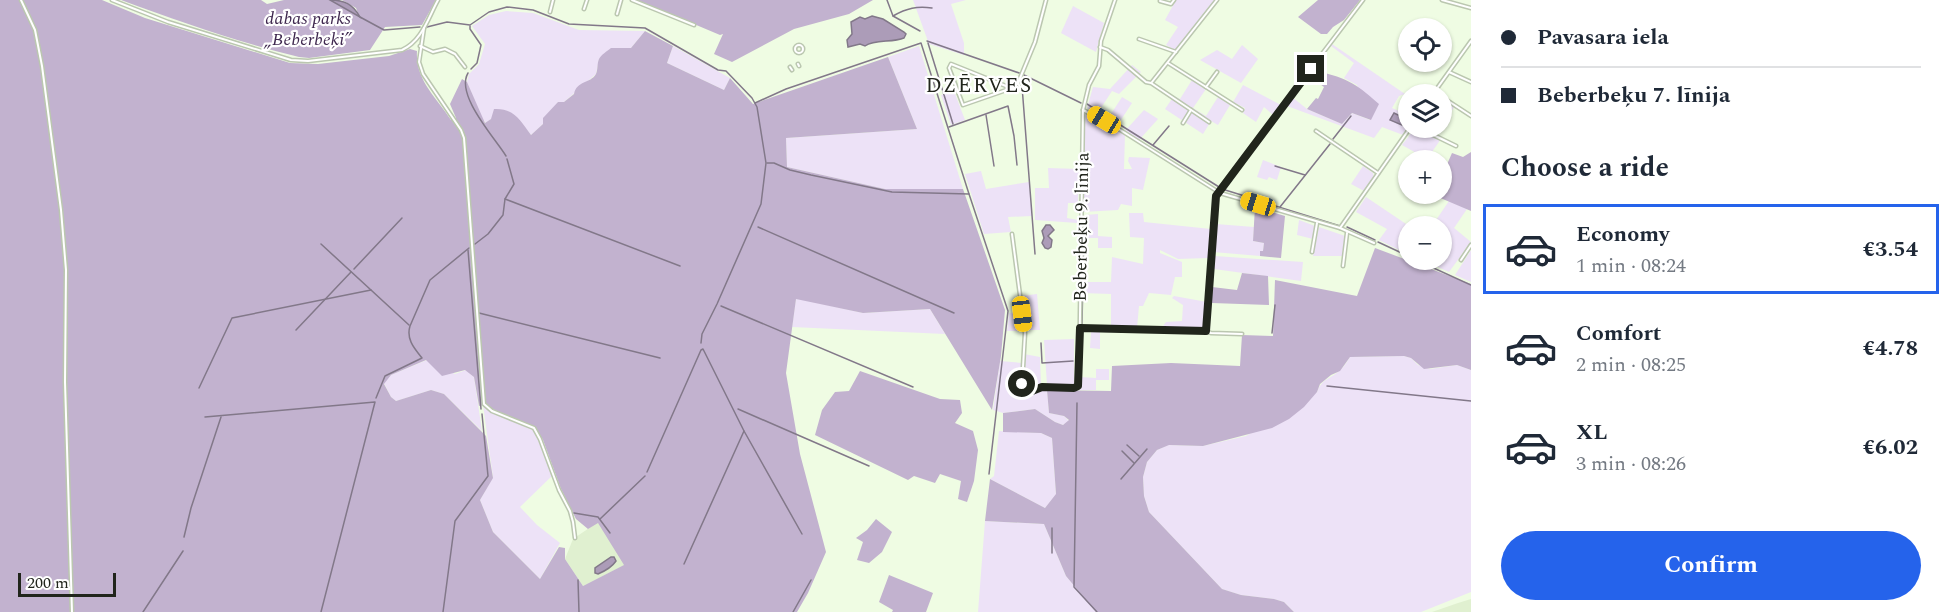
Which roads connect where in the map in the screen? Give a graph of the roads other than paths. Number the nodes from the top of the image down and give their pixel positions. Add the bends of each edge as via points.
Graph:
1 (21, 0) edge
2 (112, 0) edge
3 (438, 0) edge
4 (553, 0) edge
5 (587, 0) edge
6 (621, 0) edge
7 (632, 0) edge
8 (1046, 0) edge
9 (1115, 0) edge
10 (1174, 0) edge
11 (1217, 0) edge
12 (1363, 0) edge
13 (1442, 0) edge
14 (1160, 1) edge
15 (1471, 8) edge
16 (584, 9) dead end
17 (550, 12) dead end
18 (617, 14) dead end
19 (694, 25) dead end
20 (424, 28) junction
21 (1139, 39) dead end
22 (1471, 41) edge
23 (420, 46) junction
24 (1101, 47) junction
25 (1176, 52) junction
26 (1168, 63) junction
27 (465, 67) dead end
28 (1452, 68) edge
29 (1217, 72) dead end
30 (1449, 72) joint
31 (1471, 82) edge
32 (1151, 83) junction
33 (1441, 84) edge
34 (1013, 87) junction
35 (1206, 87) junction
36 (1452, 104) edge
37 (1083, 110) junction
38 (1191, 110) junction
39 (1242, 110) dead end
40 (1471, 116) edge
41 (1209, 122) dead end
42 (1183, 123) dead end
43 (1316, 131) dead end
44 (1403, 138) edge
45 (1440, 138) edge
46 (1456, 146) dead end
47 (1378, 172) junction
48 (1218, 191) junction
49 (1317, 223) junction
50 (1340, 228) junction
51 (1347, 233) junction
52 (1012, 234) dead end
53 (1374, 243) dead end
54 (1471, 245) edge
55 (1312, 252) dead end
56 (1461, 260) dead end
57 (1343, 266) dead end
58 (1080, 328) junction
59 (1206, 331) junction
60 (1242, 334) dead end
61 (574, 538) dead end
62 (72, 612) edge

1 - 62 street via 35,30 40,56 61,210
2 - 20 street via 192,30 291,60 402,50
3 - 20 street
4 - 17 street
5 - 16 street
6 - 18 street
7 - 19 street
8 - 34 street via 1019,85
9 - 24 street, Beberbeķu 9. līnija
10 - 14 street via 1171,4
11 - 25 street
12 - 48 street
13 - 15 street
20 - 23 street
21 - 25 street
22 - 28 street
23 - 27 street via 433,52 445,49
23 - 61 street via 423,74 464,138 484,405 534,428 570,511
24 - 32 street
24 - 37 street, Beberbeķu 9. līnija via 1099,66
25 - 26 street
26 - 32 street
26 - 35 street
29 - 35 street
30 - 31 street
30 - 33 street
32 - 38 street
34 - 34 street via 963,105 949,68 951,64
35 - 39 street
36 - 40 street
37 - 48 street
37 - 58 street, Beberbeķu 9. līnija
38 - 41 street
38 - 42 street
43 - 47 street
44 - 47 street
45 - 46 street
47 - 50 street
48 - 49 street
48 - 59 street
49 - 50 street
49 - 55 street
50 - 51 street
51 - 53 street
51 - 57 street
52 - 58 street, Beberbeķu 9. līnija via 1024,333 1022,384 1029,391 1077,387
54 - 56 street
58 - 59 street
59 - 60 street

